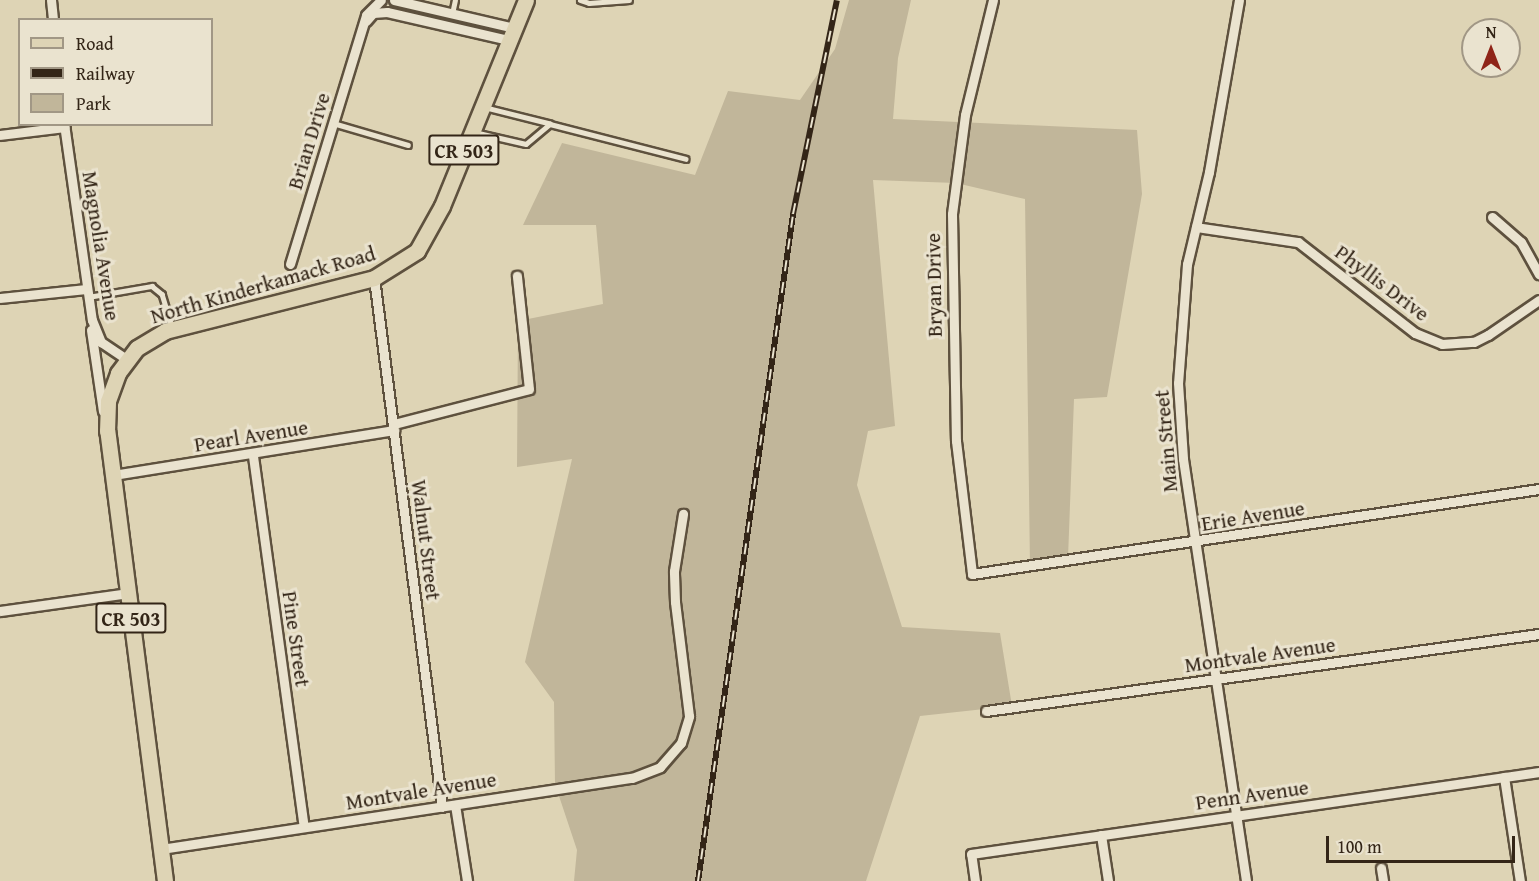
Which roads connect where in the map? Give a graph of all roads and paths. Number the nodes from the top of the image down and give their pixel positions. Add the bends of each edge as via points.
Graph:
1 (51, 0) edge
2 (381, 0) edge
3 (394, 0) edge
4 (455, 0) edge
5 (526, 0) edge
6 (580, 0) edge
7 (629, 0) edge
8 (993, 0) edge
9 (1239, 0) edge
10 (452, 14) junction
11 (53, 18) edge
12 (362, 28) junction
13 (511, 34) junction
14 (481, 106) junction
15 (333, 123) junction
16 (550, 124) junction
17 (65, 126) edge
18 (471, 132) junction
19 (0, 135) edge
20 (408, 145) dead end
21 (686, 159) dead end
22 (1492, 217) dead end
23 (1196, 227) junction
24 (290, 264) dead end
25 (1539, 274) edge
26 (517, 276) dead end
27 (374, 278) junction
28 (88, 296) junction
29 (0, 298) edge
30 (1539, 300) edge
31 (172, 329) junction
32 (126, 359) junction
33 (394, 427) junction
34 (107, 431) junction
35 (253, 456) junction
36 (113, 475) junction
37 (1539, 489) edge
38 (683, 514) dead end
39 (1196, 543) junction
40 (972, 574) joint
41 (128, 593) junction
42 (0, 611) edge
43 (1539, 634) edge
44 (1216, 679) junction
45 (986, 711) dead end
46 (1539, 772) edge
47 (1504, 777) junction
48 (455, 804) junction
49 (442, 807) junction
50 (1236, 815) junction
51 (304, 827) junction
52 (1101, 835) junction
53 (161, 849) junction
54 (1381, 868) dead end
55 (165, 881) edge
56 (467, 881) edge
57 (975, 881) edge
58 (1108, 881) edge
59 (1246, 881) edge
60 (1383, 881) edge
61 (1520, 881) edge

1 - 11 street
2 - 12 street, Brian Drive via 371,7
3 - 10 street
4 - 10 lane
5 - 13 main road, North Kinderkamack Road / CR 503
6 - 7 lane
8 - 40 street, Bryan Drive via 965,115 952,214 956,441
9 - 23 street, Main Street
10 - 13 street
12 - 13 street via 373,14 387,12
12 - 15 street, Brian Drive
13 - 14 main road, North Kinderkamack Road / CR 503
14 - 16 lane
14 - 18 main road, North Kinderkamack Road / CR 503
15 - 20 lane
15 - 24 street, Brian Drive
16 - 18 lane via 526,144
16 - 21 lane
17 - 19 street
17 - 28 street, Magnolia Avenue
18 - 27 main road, North Kinderkamack Road / CR 503 via 427,238 406,261
22 - 25 street via 1521,242
23 - 30 street, Phyllis Drive via 1298,242 1415,333 1442,344 1474,342
23 - 39 street, Main Street via 1180,324 1178,383 1183,459
26 - 33 street, Pearl Avenue via 529,389
27 - 31 main road, North Kinderkamack Road / CR 503
27 - 33 street, Walnut Street
28 - 29 street
28 - 31 lane via 152,286 162,294
28 - 32 street, Magnolia Avenue via 101,342
28 - 34 street via 96,378
31 - 32 main road, North Kinderkamack Road / CR 503 via 149,339
32 - 34 main road, North Kinderkamack Road / CR 503 via 108,401
33 - 35 street, Pearl Avenue
33 - 49 street, Walnut Street
34 - 36 main road, North Kinderkamack Road / CR 503
35 - 36 street, Pearl Avenue
35 - 51 street, Pine Street
36 - 41 main road, North Kinderkamack Road / CR 503
37 - 39 street, Erie Avenue
38 - 48 street, Montvale Avenue via 674,571 689,716 677,750 660,767 640,776
39 - 40 street, Erie Avenue
39 - 44 street, Main Street
41 - 42 street
41 - 53 main road, North Kinderkamack Road / CR 503
43 - 44 street, Montvale Avenue
44 - 45 street, Montvale Avenue
44 - 50 street, Main Street
46 - 47 street, Penn Avenue
47 - 50 street, Penn Avenue
47 - 61 street
48 - 49 street, Montvale Avenue
48 - 56 street
49 - 51 street, Montvale Avenue
50 - 52 street, Penn Avenue
50 - 59 street, Main Street
51 - 53 street, Montvale Avenue
52 - 57 street, Penn Avenue via 971,854
52 - 58 street
53 - 55 main road, North Kinderkamack Road / CR 503
54 - 60 street

